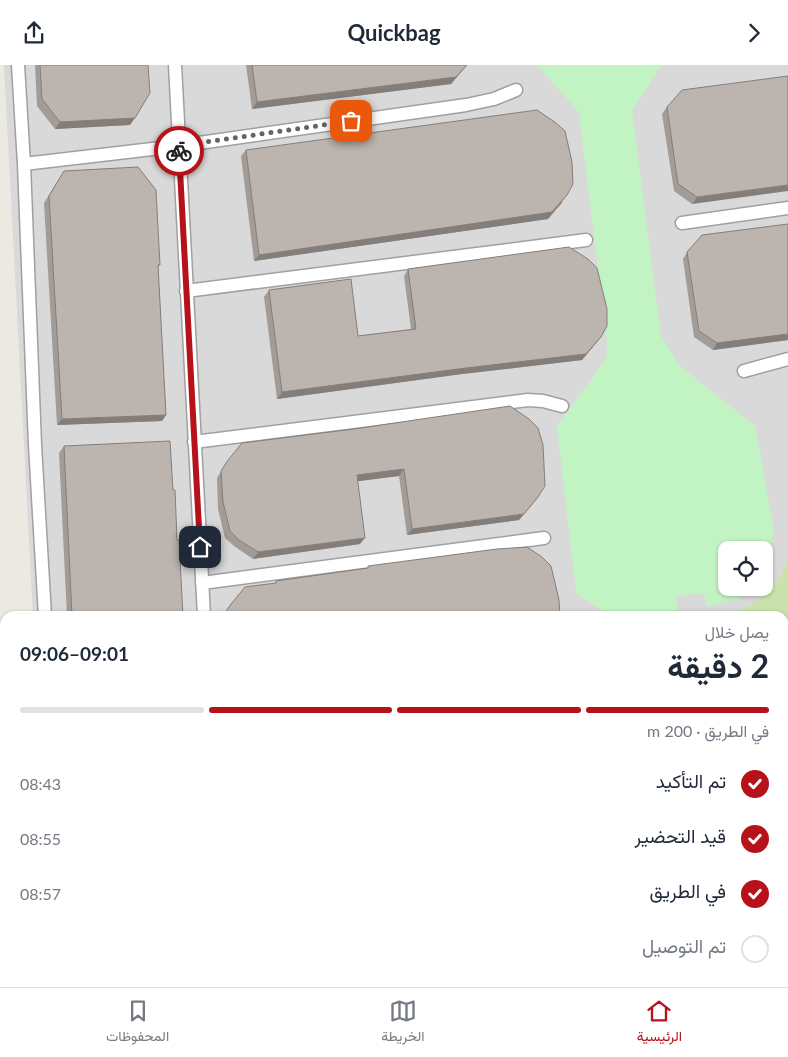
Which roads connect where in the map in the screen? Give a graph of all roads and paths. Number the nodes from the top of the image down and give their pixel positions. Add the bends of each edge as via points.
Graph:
1 (18, 65) edge
2 (175, 65) edge
3 (516, 90) dead end
4 (178, 146) junction
5 (24, 164) junction
6 (788, 208) edge
7 (682, 223) dead end
8 (586, 241) dead end
9 (186, 291) junction
10 (788, 359) edge
11 (744, 371) dead end
12 (562, 406) dead end
13 (194, 442) junction
14 (544, 538) dead end
15 (202, 583) junction
16 (46, 611) edge
17 (204, 611) edge

1 - 5 street
2 - 4 street
3 - 4 street via 466,105
4 - 5 street
4 - 9 street
5 - 16 street via 35,445
6 - 7 street
8 - 9 street
9 - 13 street
10 - 11 street
12 - 13 street via 528,400
13 - 15 street
14 - 15 street
15 - 17 street

